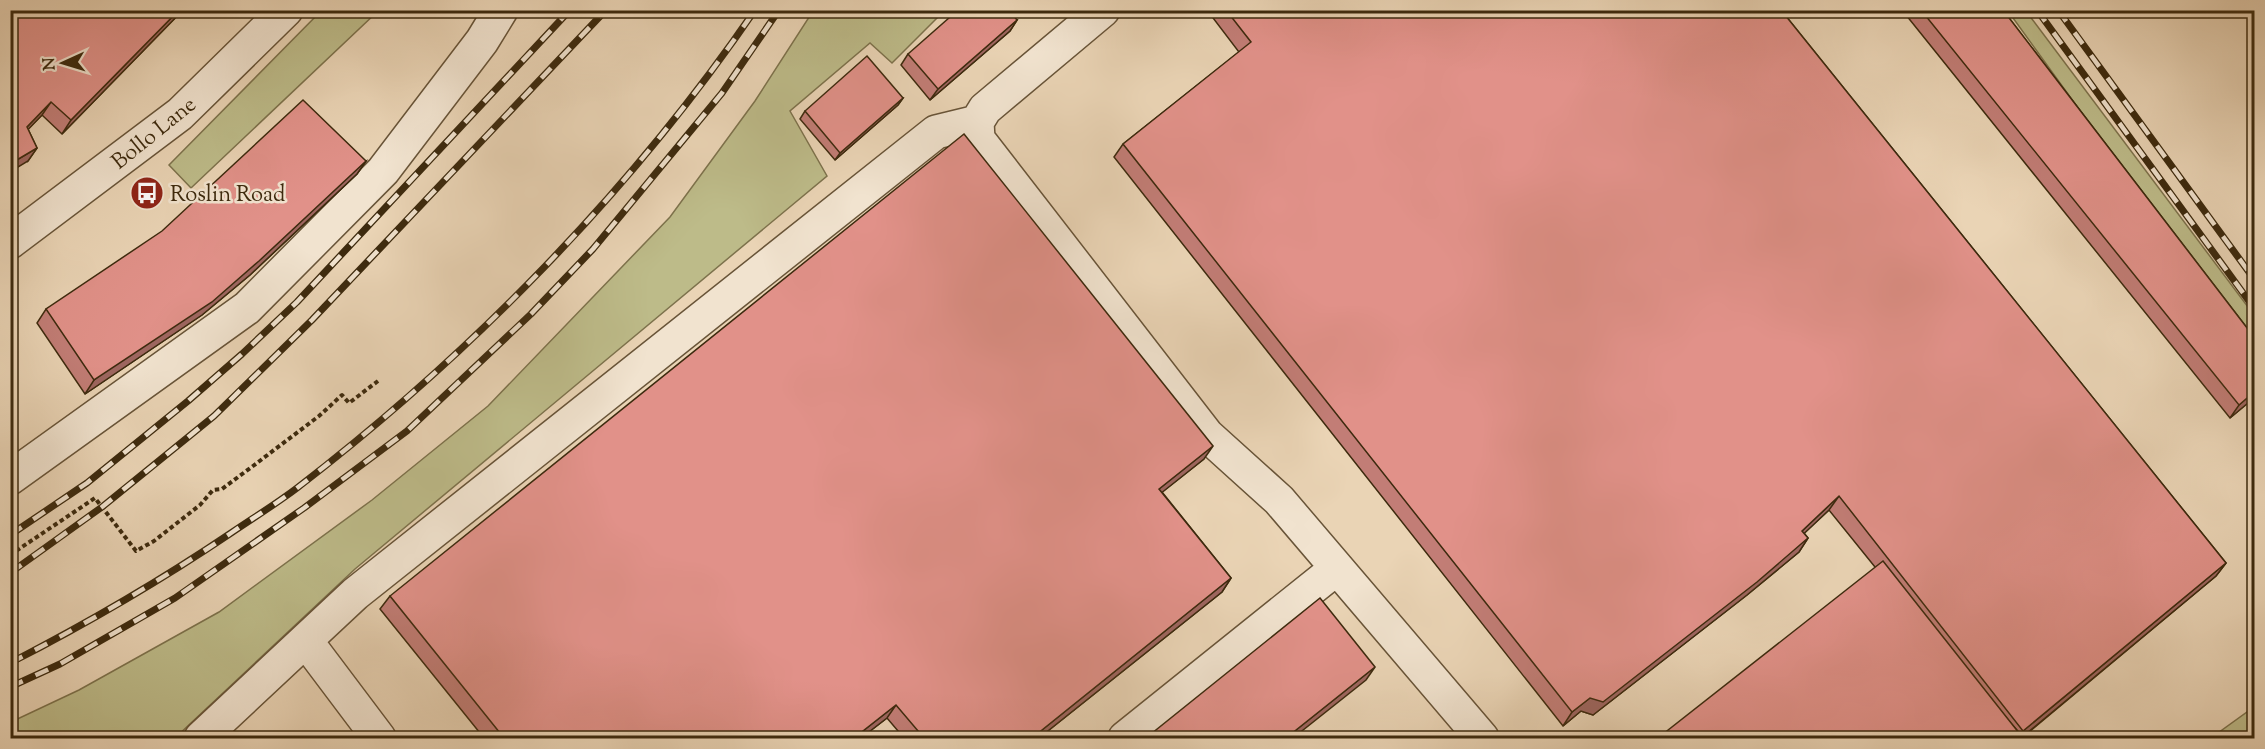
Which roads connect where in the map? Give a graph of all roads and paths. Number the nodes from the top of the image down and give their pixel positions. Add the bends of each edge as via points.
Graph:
1 (286, 10) edge
2 (501, 10) edge
3 (1103, 10) edge
4 (977, 122) junction
5 (10, 242) edge
6 (378, 381) dead end
7 (10, 478) edge
8 (10, 555) edge
9 (1337, 568) junction
10 (306, 642) junction
11 (201, 738) edge
12 (379, 738) edge
13 (1125, 738) edge
14 (1482, 738) edge

1 - 5 street, Bollo Lane via 180,114
2 - 7 street via 482,41 383,171 247,308
3 - 4 street via 985,109
4 - 9 street via 978,139 1207,435 1279,500
4 - 10 street via 936,132 355,594
6 - 8 path via 349,403 342,395 136,551 95,498
9 - 13 street
9 - 14 street
10 - 11 street
10 - 12 street

